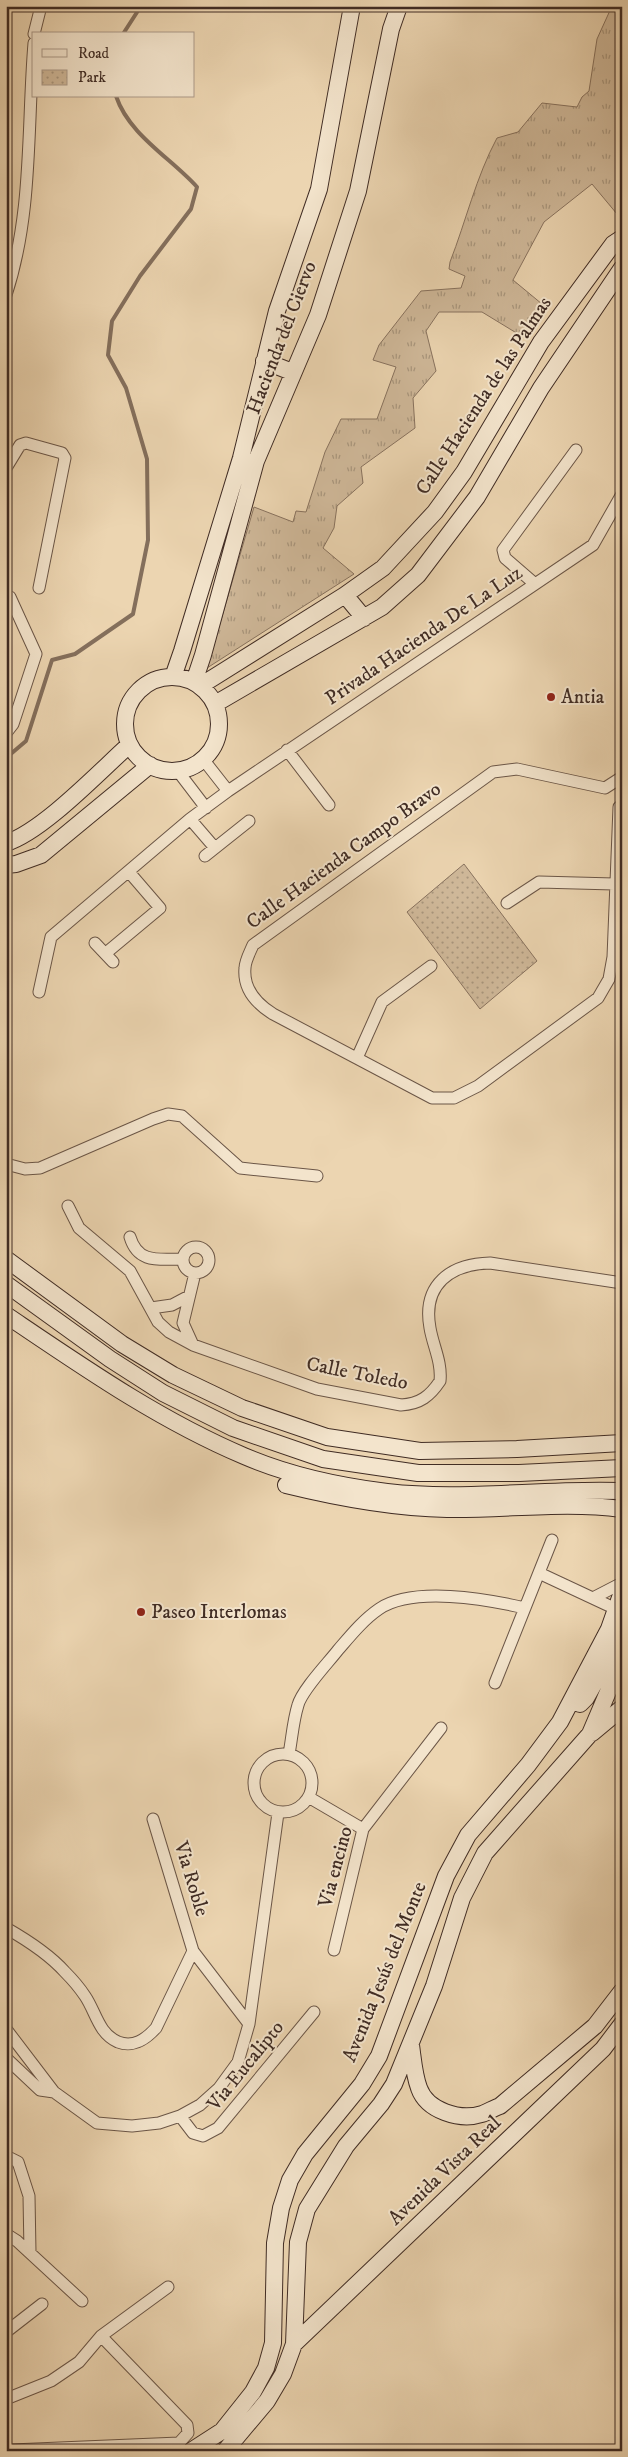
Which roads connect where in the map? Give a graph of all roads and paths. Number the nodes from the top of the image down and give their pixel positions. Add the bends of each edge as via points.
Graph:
1 (41, 6) edge
2 (352, 6) edge
3 (399, 6) edge
4 (34, 32) edge
5 (32, 68) edge
6 (622, 238) edge
7 (622, 268) edge
8 (6, 295) edge
9 (264, 362) junction
10 (292, 372) junction
11 (576, 450) dead end
12 (6, 468) edge
13 (622, 494) edge
14 (535, 584) junction
15 (39, 588) dead end
16 (345, 595) junction
17 (7, 597) edge
18 (6, 611) edge
19 (364, 618) junction
20 (173, 677) junction
21 (197, 684) junction
22 (215, 704) junction
23 (6, 733) edge
24 (129, 745) junction
25 (287, 750) junction
26 (203, 759) junction
27 (150, 765) junction
28 (177, 770) junction
29 (622, 777) edge
30 (228, 791) junction
31 (329, 805) dead end
32 (622, 805) edge
33 (206, 808) junction
34 (190, 819) junction
35 (249, 821) dead end
36 (6, 843) edge
37 (215, 848) junction
38 (205, 856) dead end
39 (10, 868) edge
40 (129, 872) junction
41 (614, 884) junction
42 (507, 903) dead end
43 (95, 943) dead end
44 (431, 966) dead end
45 (39, 992) dead end
46 (357, 1058) junction
47 (6, 1164) edge
48 (317, 1176) dead end
49 (68, 1206) dead end
50 (130, 1237) dead end
51 (6, 1259) edge
52 (183, 1259) junction
53 (195, 1273) junction
54 (622, 1283) edge
55 (6, 1284) edge
56 (189, 1296) junction
57 (151, 1308) junction
58 (6, 1315) edge
59 (193, 1345) junction
60 (622, 1443) edge
61 (622, 1468) edge
62 (286, 1485) dead end
63 (622, 1491) edge
64 (622, 1509) edge
65 (552, 1540) dead end
66 (539, 1573) junction
67 (622, 1583) edge
68 (622, 1592) edge
69 (593, 1598) junction
70 (525, 1608) junction
71 (616, 1609) junction
72 (622, 1634) edge
73 (622, 1659) edge
74 (495, 1683) dead end
75 (622, 1708) edge
76 (560, 1722) junction
77 (441, 1728) dead end
78 (590, 1734) junction
79 (289, 1754) junction
80 (310, 1798) junction
81 (278, 1813) junction
82 (153, 1819) dead end
83 (363, 1829) junction
84 (6, 1928) edge
85 (334, 1950) dead end
86 (193, 1951) junction
87 (409, 1977) junction
88 (434, 1986) junction
89 (622, 1991) edge
90 (314, 2012) dead end
91 (249, 2024) junction
92 (622, 2024) edge
93 (6, 2030) edge
94 (411, 2045) junction
95 (6, 2058) edge
96 (54, 2092) junction
97 (180, 2116) junction
98 (6, 2156) edge
99 (6, 2234) edge
100 (30, 2252) junction
101 (168, 2287) dead end
102 (82, 2301) dead end
103 (42, 2304) dead end
104 (6, 2332) edge
105 (101, 2336) junction
106 (294, 2344) junction
107 (6, 2399) edge
108 (222, 2431) junction
109 (229, 2447) edge
110 (202, 2449) edge
111 (12, 2450) edge

1 - 4 street
2 - 9 main road, Hacienda del Ciervo via 319,189 276,311
3 - 10 main road, Hacienda del Ciervo via 391,29 358,191 318,315
5 - 8 street via 29,175 16,264
6 - 16 main road, Calle Hacienda de las Palmas via 613,244 541,342 464,472 435,512 383,568
7 - 19 main road via 542,388 477,497 418,575 382,607
9 - 10 main road
9 - 20 main road, Hacienda del Ciervo via 241,458
10 - 21 main road, Hacienda del Ciervo via 256,461
11 - 14 street via 503,550 505,558
12 - 15 street via 20,445 26,442 62,453 65,458
13 - 14 street, Privada Hacienda De La Luz via 593,545
14 - 25 street, Privada Hacienda De La Luz
16 - 19 main road
16 - 21 main road, Calle Hacienda de las Palmas
17 - 18 street
17 - 23 street via 36,654 14,724
19 - 22 main road
20 - 21 main road
20 - 24 main road via 155,680 133,698 125,725
21 - 22 main road
22 - 26 main road via 218,734 213,748
24 - 27 main road
24 - 36 main road via 38,826
25 - 30 street, Privada Hacienda De La Luz
25 - 31 street
26 - 28 main road
26 - 30 street
27 - 28 main road via 163,770
27 - 39 main road via 41,856
28 - 33 street
29 - 46 street, Calle Hacienda Campo Bravo via 605,788 517,769 493,772 253,945 244,968 257,1004
30 - 33 street, Privada Hacienda De La Luz
32 - 41 street, Calle Hacienda Campo Bravo via 619,807
33 - 34 street, Privada Hacienda De La Luz
34 - 37 street
34 - 40 street, Privada Hacienda De La Luz
35 - 37 street
37 - 38 street
40 - 43 street via 160,908 109,957
40 - 45 street, Privada Hacienda De La Luz via 51,937
41 - 42 street via 539,882
41 - 46 street, Calle Hacienda Campo Bravo via 613,957 609,979 598,998 478,1086 454,1098 432,1098
44 - 46 street via 382,1002
47 - 48 street via 25,1170 40,1168 168,1114 182,1116 240,1168
49 - 57 street, Calle Toledo via 78,1228 130,1271
50 - 52 street via 138,1254 148,1258
51 - 60 main road via 122,1344 173,1375 242,1408 326,1438 420,1451
52 - 53 street via 185,1268
52 - 53 street via 193,1247 208,1253 208,1267 201,1273
53 - 56 street
54 - 59 street, Calle Toledo via 490,1263 470,1263 452,1271 433,1291 429,1305 430,1329 440,1362 440,1381 425,1398 414,1404 401,1405 316,1389
55 - 61 main road via 163,1393 233,1428 323,1460 418,1473
56 - 57 street via 172,1306
56 - 59 street via 183,1323
57 - 59 street, Calle Toledo via 158,1322 169,1332
58 - 63 main road via 164,1417 244,1457 282,1470 387,1492 503,1495 573,1490
62 - 64 main road via 388,1505 505,1509 592,1505
65 - 66 street
66 - 69 street
66 - 70 street
67 - 69 street
68 - 71 main road, Avenida Jesús del Monte
69 - 71 street
70 - 74 street
70 - 79 street via 493,1601 439,1597 405,1599 380,1608 359,1625 298,1703
71 - 76 main road, Avenida Jesús del Monte via 609,1629
72 - 76 main road via 586,1698
73 - 78 main road
75 - 78 main road
76 - 87 main road, Avenida Jesús del Monte via 468,1835 446,1876
77 - 83 street, Via encino
78 - 88 main road via 485,1853 462,1898
79 - 80 street via 302,1759 311,1770 314,1784
79 - 81 street via 276,1754 265,1760 257,1769 254,1780 254,1791 259,1801
80 - 81 street via 302,1807
80 - 83 street
81 - 91 street
82 - 86 street, Via Roble
83 - 85 street, Via encino
84 - 86 street via 64,1970 86,1996 106,2034 119,2042 133,2044 156,2028
86 - 91 street, Via Roble
87 - 88 main road
87 - 108 main road, Avenida Jesús del Monte via 379,2056 362,2084 306,2154 290,2180 275,2243 273,2343 266,2368 253,2392
88 - 94 main road
89 - 94 main road, Avenida Vista Real via 595,2026 500,2106 482,2114 464,2116 448,2113 430,2103 419,2089
90 - 97 street, Via Eucalipto via 218,2128 203,2136 193,2133
91 - 97 street via 238,2062 220,2088
92 - 106 main road, Avenida Vista Real via 603,2049
93 - 96 street
94 - 106 main road via 382,2104 346,2146 307,2209 298,2242
95 - 96 street via 40,2090
96 - 97 street via 97,2123 132,2126 159,2123
98 - 100 street via 18,2162 29,2196
99 - 100 street
100 - 102 street
101 - 105 street
103 - 104 street
105 - 107 street via 79,2362 52,2381
105 - 111 street via 187,2425 188,2433 179,2443
106 - 109 main road via 283,2374 267,2401
108 - 109 main road
108 - 110 main road, Avenida Jesús del Monte

